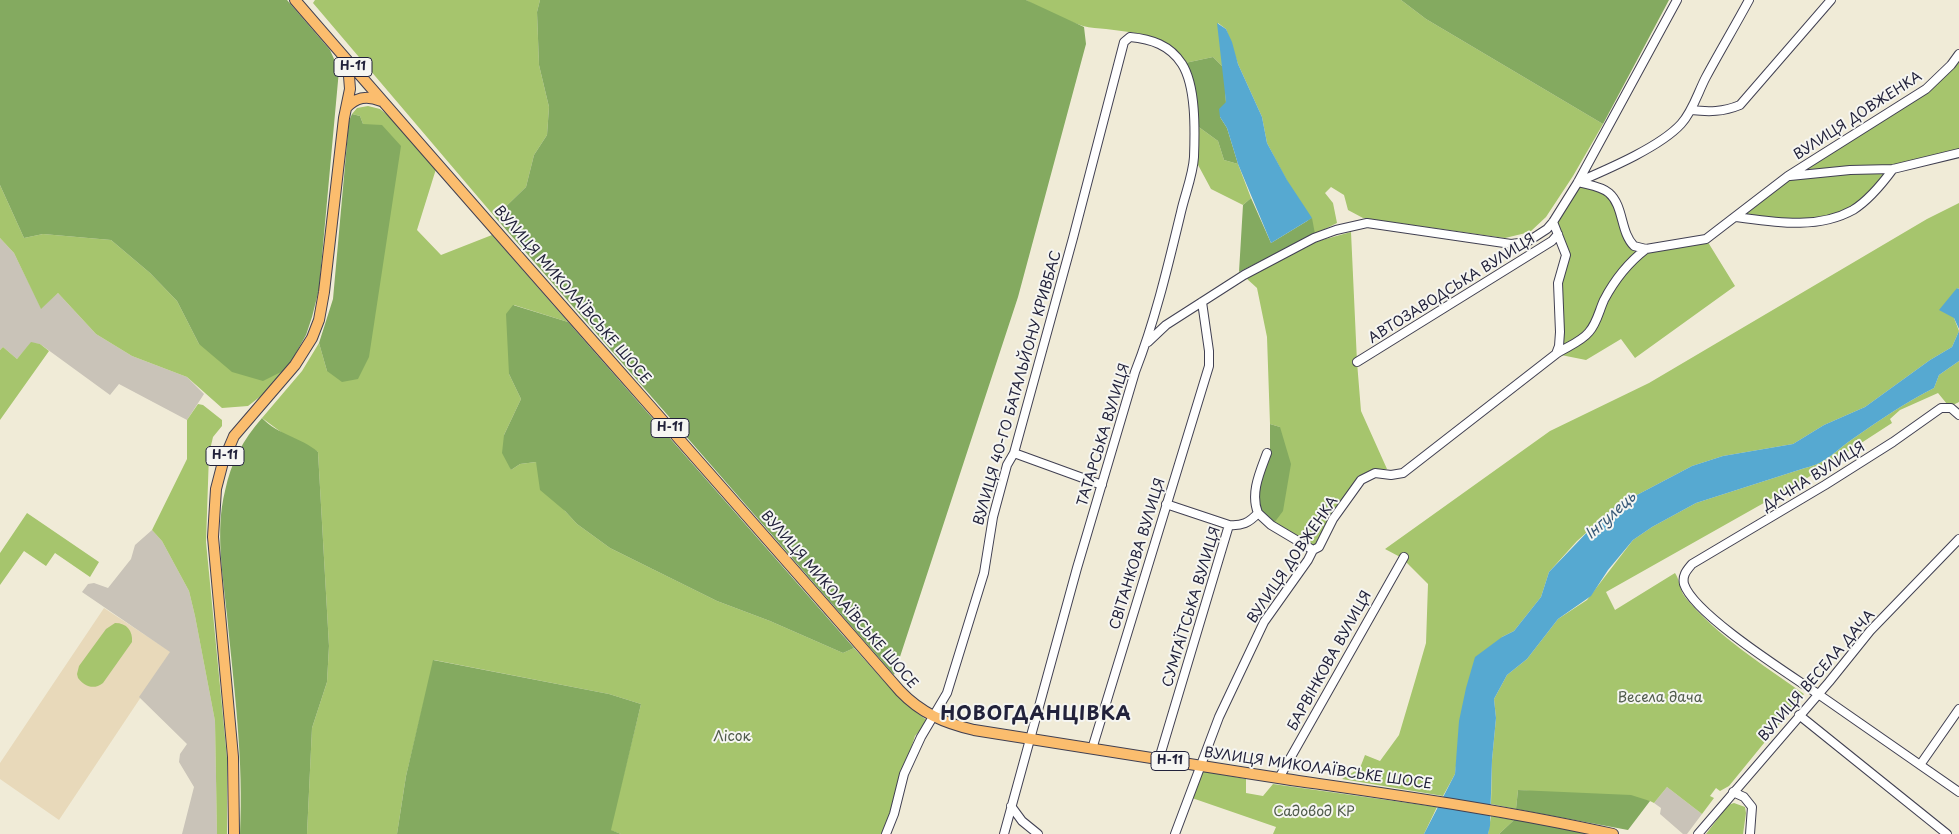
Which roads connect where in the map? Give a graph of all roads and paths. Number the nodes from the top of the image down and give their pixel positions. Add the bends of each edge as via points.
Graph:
1 (295, 0) edge
2 (1676, 0) edge
3 (1749, 0) edge
4 (1831, 0) edge
5 (1166, 47) joint
6 (1959, 54) edge
7 (347, 61) junction
8 (381, 101) junction
9 (346, 108) junction
10 (1691, 110) junction
11 (1959, 153) edge
12 (1894, 169) junction
13 (1788, 176) junction
14 (1578, 182) junction
15 (1736, 217) junction
16 (1553, 222) junction
17 (1558, 234) junction
18 (1646, 249) junction
19 (1202, 302) junction
20 (1146, 344) junction
21 (1556, 354) junction
22 (1357, 362) dead end
23 (1959, 415) edge
24 (1014, 453) junction
25 (1267, 453) dead end
26 (1102, 485) junction
27 (1166, 504) junction
28 (1258, 513) junction
29 (1229, 525) junction
30 (1959, 539) edge
31 (1313, 550) junction
32 (1404, 557) dead end
33 (1818, 694) junction
34 (1959, 709) edge
35 (1799, 715) junction
36 (933, 717) junction
37 (1029, 739) junction
38 (1092, 749) junction
39 (1159, 759) junction
40 (1920, 765) junction
41 (1200, 766) junction
42 (1279, 778) junction
43 (1733, 792) junction
44 (1959, 792) edge
45 (1011, 806) junction
46 (234, 834) edge
47 (886, 834) edge
48 (1004, 834) edge
49 (1038, 834) edge
50 (1175, 834) edge
51 (1614, 834) edge
52 (1698, 834) edge
53 (1750, 834) edge
54 (1948, 834) edge

1 - 7 main road, Н-11
2 - 14 street
3 - 10 street
4 - 10 street via 1740,104 1713,112
5 - 20 street, ТАТАРСЬКА ВУЛИЦЯ via 1182,64 1188,77 1194,158
5 - 24 street, ВУЛИЦЯ 40-ГО БАТАЛЬЙОНУ КРИВБАС via 1140,38 1130,37 1124,42
6 - 13 street, ВУЛИЦЯ ДОВЖЕНКА via 1926,89
7 - 8 main road, Н-11
7 - 9 main road, Н-11 via 350,84
8 - 9 main road via 363,97
8 - 36 main road, ВУЛИЦЯ МИКОЛАЇВСЬКЕ ШОСЕ / Н-11 via 900,691
9 - 46 main road, Н-11 via 319,320 295,365 234,436 216,489 213,537 233,757
10 - 14 street via 1682,124 1666,138
11 - 12 street, ВУЛИЦЯ ДОВЖЕНКА
12 - 13 street, ВУЛИЦЯ ДОВЖЕНКА
12 - 15 street via 1853,209 1831,218 1790,224
13 - 15 street, ВУЛИЦЯ ДОВЖЕНКА
14 - 16 street
14 - 18 street via 1608,192 1615,200 1630,242
15 - 18 street, ВУЛИЦЯ ДОВЖЕНКА via 1706,239
16 - 17 street
16 - 19 street via 1527,242 1511,244 1367,223 1336,230 1244,275
17 - 21 street via 1566,254 1558,283 1560,332
17 - 22 street, АВТОЗАВОДСЬКА ВУЛИЦЯ via 1501,274
18 - 21 street, ВУЛИЦЯ ДОВЖЕНКА via 1632,260 1617,280 1589,333
19 - 20 street via 1166,325
19 - 27 street, СВІТАНКОВА ВУЛИЦЯ via 1209,366
20 - 26 street, ТАТАРСЬКА ВУЛИЦЯ
21 - 31 street, ВУЛИЦЯ ДОВЖЕНКА via 1403,472 1391,475 1375,473 1361,480 1333,519 1320,547
23 - 33 street, ДАЧНА ВУЛИЦЯ via 1951,408 1941,408 1893,442 1692,564 1684,576 1687,590 1715,619 1780,670
24 - 26 street
24 - 36 street, ВУЛИЦЯ 40-ГО БАТАЛЬЙОНУ КРИВБАС via 1007,465 993,517 984,573 947,693
25 - 28 street via 1254,499
26 - 37 street, ТАТАРСЬКА ВУЛИЦЯ
27 - 29 street
27 - 38 street, СВІТАНКОВА ВУЛИЦЯ
28 - 29 street, СУМГАЇТСЬКА ВУЛИЦЯ via 1240,526
28 - 31 street via 1271,525
29 - 39 street, СУМГАЇТСЬКА ВУЛИЦЯ
30 - 33 street, ВУЛИЦЯ ВЕСЕЛА ДАЧА via 1870,631
31 - 41 street, ВУЛИЦЯ ДОВЖЕНКА via 1264,622
32 - 42 street, БАРВІНКОВА ВУЛИЦЯ
33 - 35 street, ВУЛИЦЯ ВЕСЕЛА ДАЧА
33 - 40 street
34 - 40 street
35 - 43 street, ВУЛИЦЯ ВЕСЕЛА ДАЧА
35 - 54 street
36 - 37 main road, ВУЛИЦЯ МИКОЛАЇВСЬКЕ ШОСЕ / Н-11 via 974,730
36 - 47 street, ВУЛИЦЯ 40-ГО БАТАЛЬЙОНУ КРИВБАС via 904,774
37 - 38 main road, ВУЛИЦЯ МИКОЛАЇВСЬКЕ ШОСЕ / Н-11
37 - 45 street, ТАТАРСЬКА ВУЛИЦЯ
38 - 39 main road, ВУЛИЦЯ МИКОЛАЇВСЬКЕ ШОСЕ / Н-11
39 - 41 main road, ВУЛИЦЯ МИКОЛАЇВСЬКЕ ШОСЕ / Н-11
40 - 44 street
41 - 42 main road, ВУЛИЦЯ МИКОЛАЇВСЬКЕ ШОСЕ / Н-11
41 - 50 street, ВУЛИЦЯ ДОВЖЕНКА
42 - 51 main road, ВУЛИЦЯ МИКОЛАЇВСЬКЕ ШОСЕ / Н-11 via 1516,814
43 - 52 street, ВУЛИЦЯ ВЕСЕЛА ДАЧА
43 - 53 street via 1744,797 1752,807
45 - 48 street, ТАТАРСЬКА ВУЛИЦЯ
45 - 49 street

